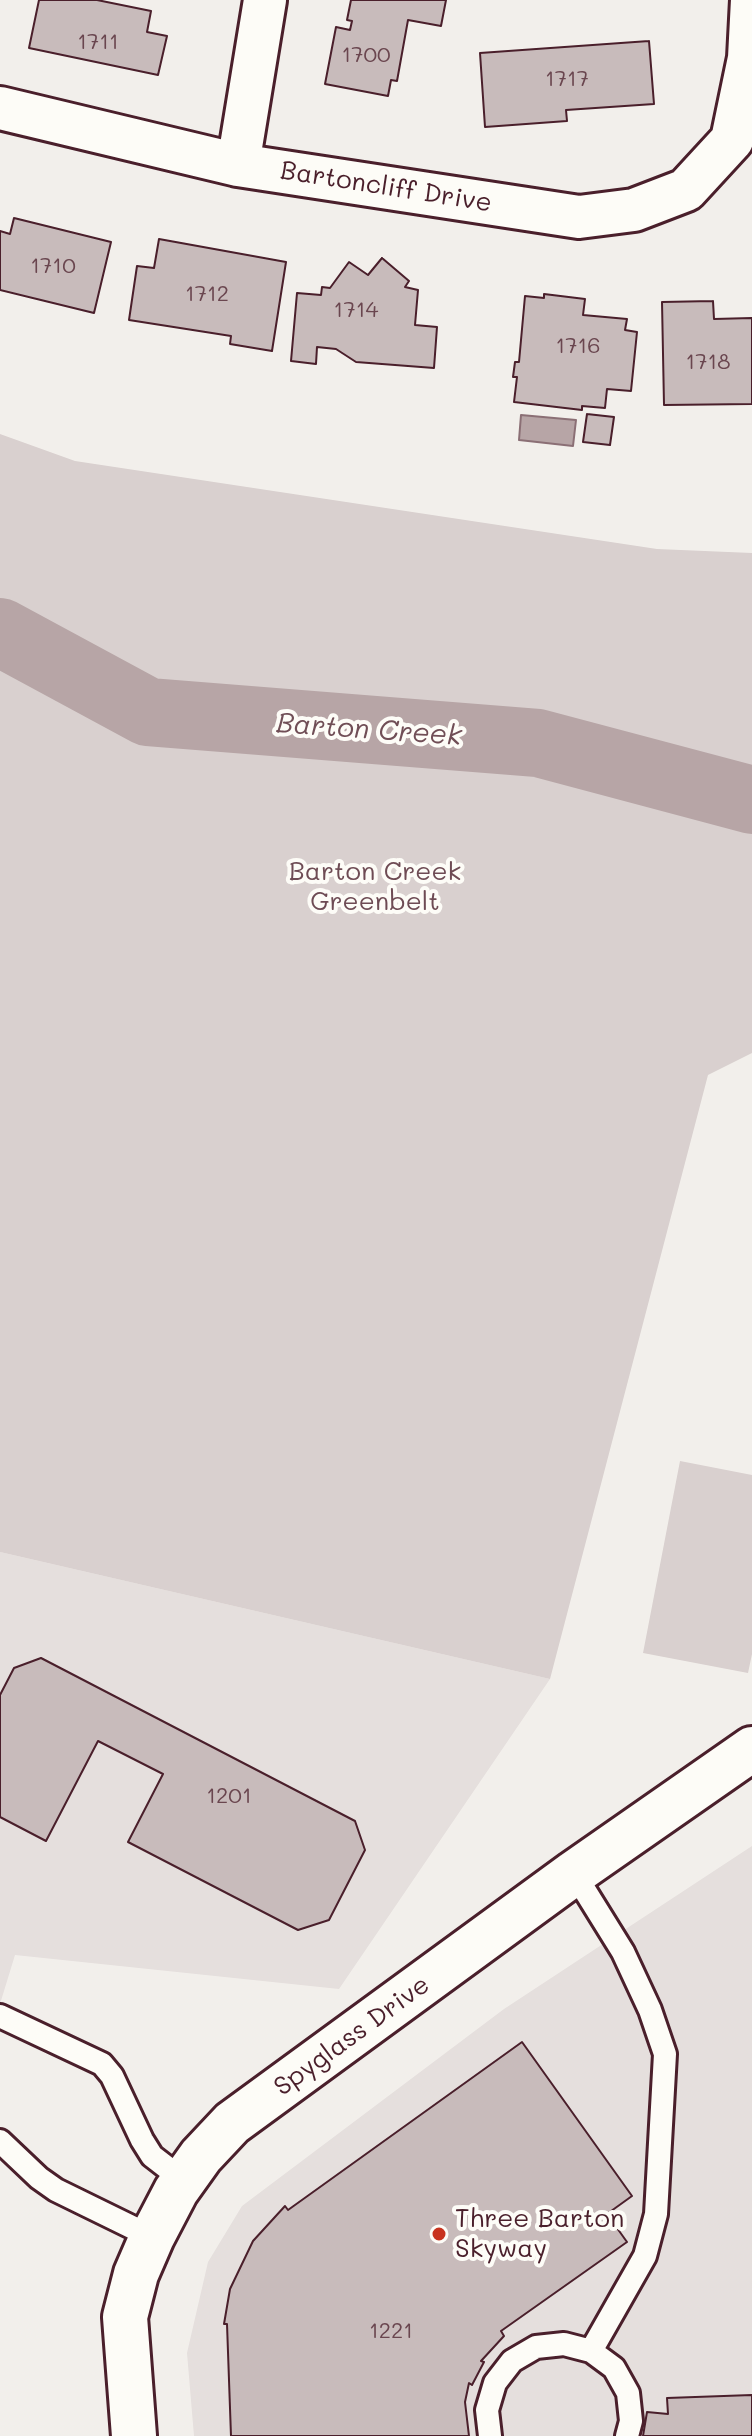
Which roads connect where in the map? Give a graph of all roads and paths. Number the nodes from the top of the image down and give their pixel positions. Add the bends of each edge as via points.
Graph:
1 (265, 0) edge
2 (752, 0) edge
3 (0, 108) edge
4 (742, 142) edge
5 (238, 165) junction
6 (752, 1749) edge
7 (574, 1873) junction
8 (0, 2016) edge
9 (0, 2141) edge
10 (183, 2180) junction
11 (152, 2237) junction
12 (591, 2351) junction
13 (134, 2436) edge
14 (490, 2436) edge
15 (627, 2436) edge

1 - 5 street
2 - 4 street
3 - 5 street, Bartoncliff Drive
4 - 5 street, Bartoncliff Drive via 686,190 634,210 579,217
6 - 7 street, Spyglass Drive
7 - 10 street, Spyglass Drive via 232,2123
7 - 12 lane via 623,1952 665,2054 656,2214 645,2256
8 - 10 lane via 102,2064 152,2156
9 - 11 lane via 56,2190
10 - 11 street, Spyglass Drive
11 - 13 street, Spyglass Drive via 125,2317
12 - 14 lane via 564,2344 536,2347 512,2361 495,2383 487,2410
12 - 15 lane via 614,2368 628,2393

